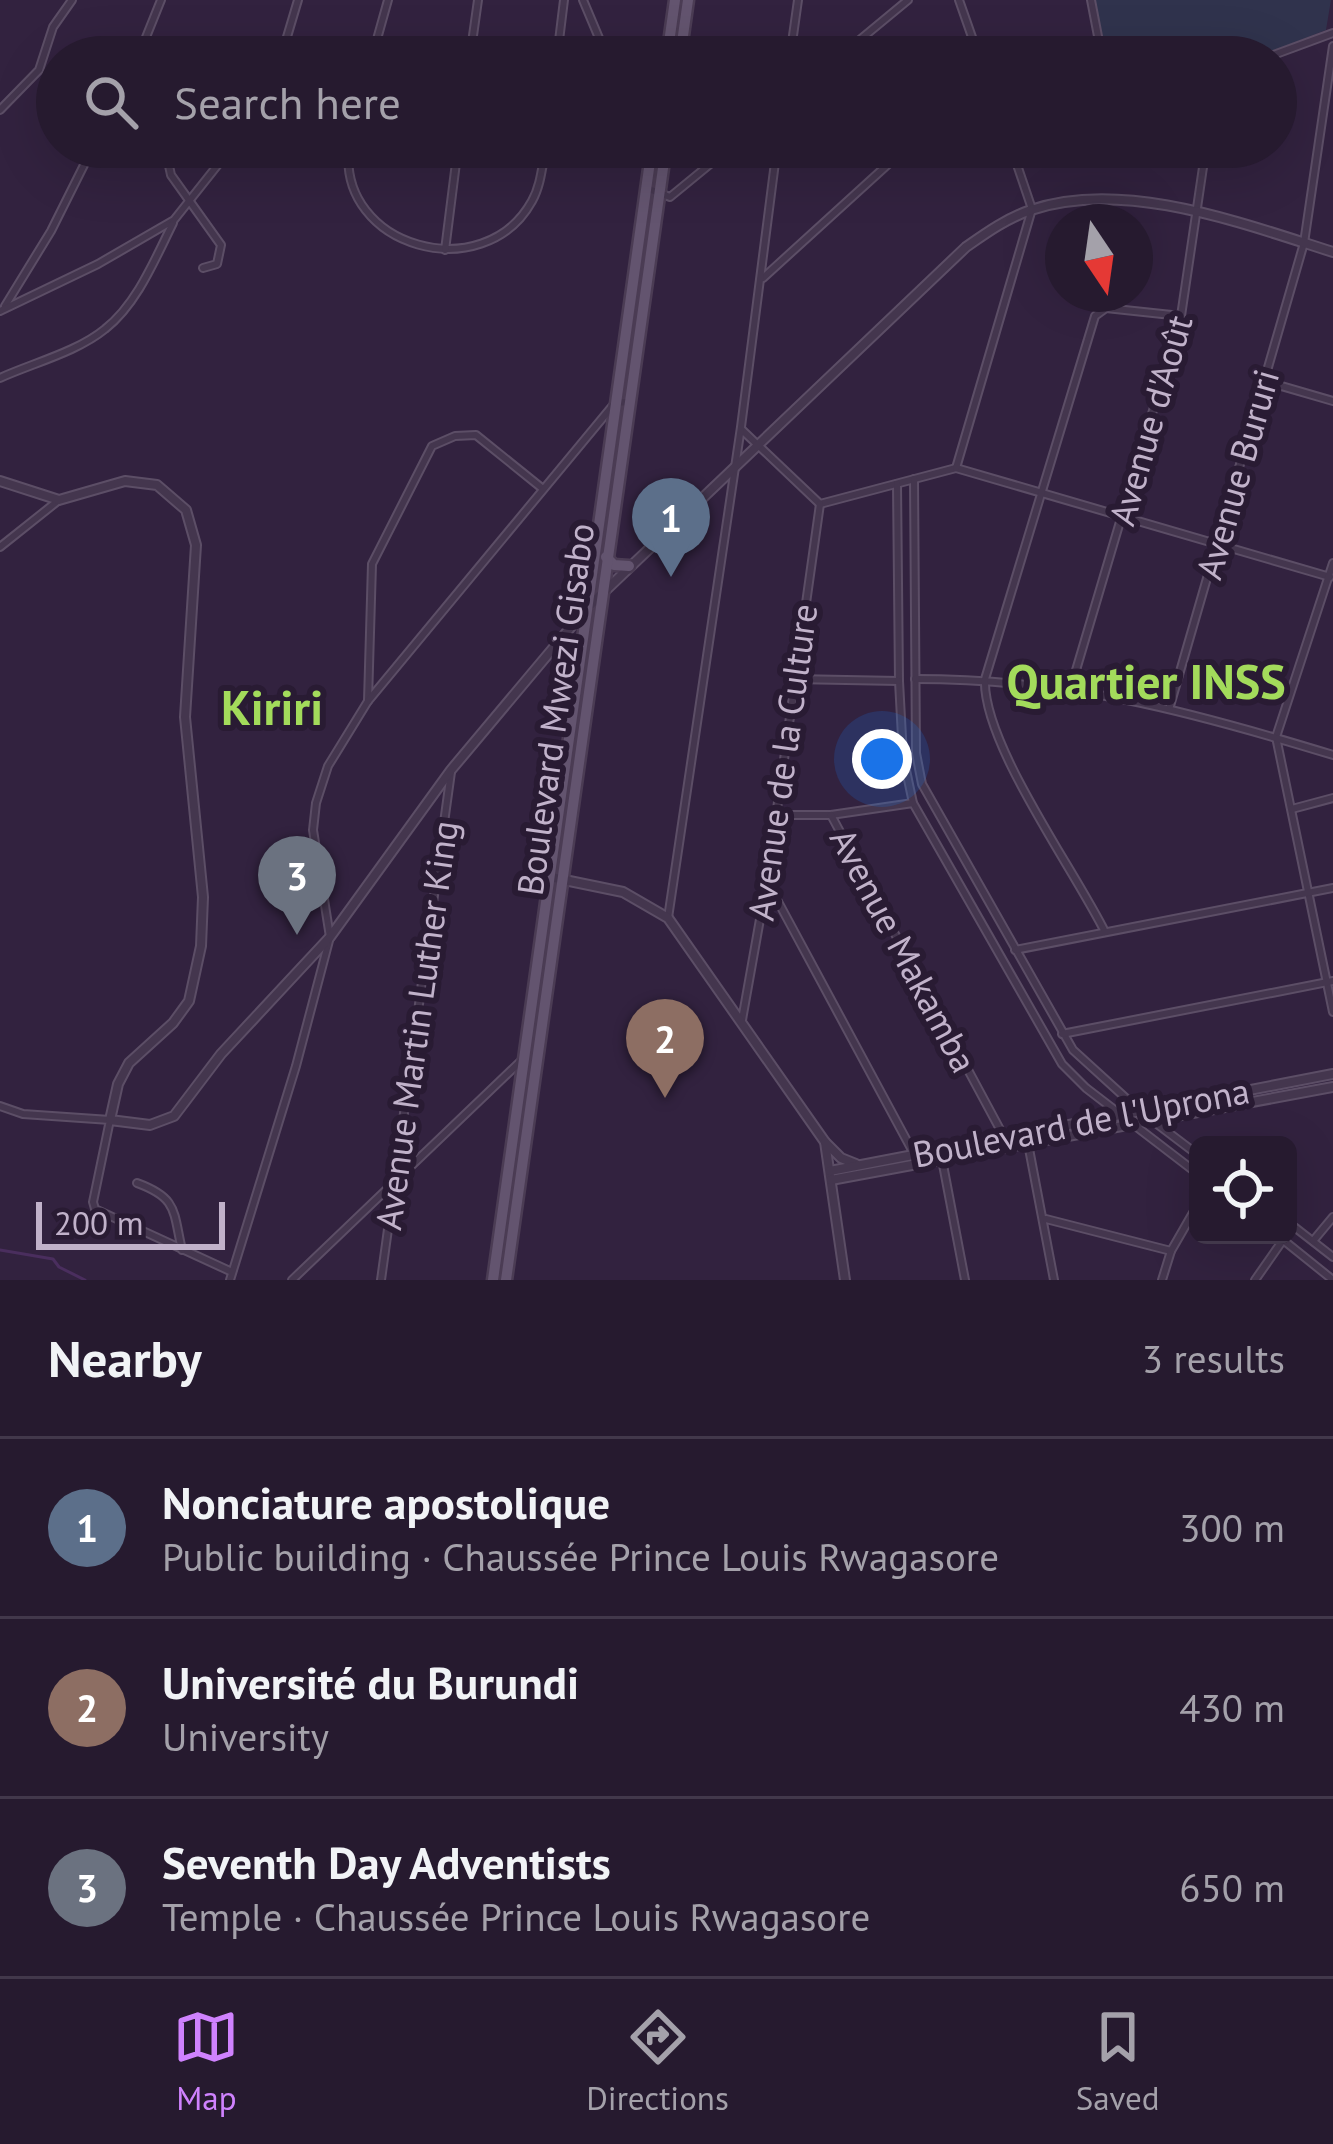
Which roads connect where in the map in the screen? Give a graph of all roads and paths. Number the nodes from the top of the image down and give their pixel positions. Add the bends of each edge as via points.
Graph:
1 (72, 0) edge
2 (161, 0) edge
3 (298, 0) edge
4 (388, 0) edge
5 (478, 0) edge
6 (675, 0) edge
7 (688, 0) edge
8 (798, 0) edge
9 (908, 0) edge
10 (959, 0) edge
11 (1091, 0) edge
12 (564, 1) edge
13 (583, 1) edge
14 (1333, 33) edge
15 (49, 36) edge
16 (146, 36) edge
17 (287, 36) edge
18 (378, 36) edge
19 (473, 36) edge
20 (560, 36) edge
21 (598, 36) edge
22 (670, 36) edge
23 (683, 36) edge
24 (793, 36) edge
25 (864, 36) edge
26 (972, 36) edge
27 (1098, 36) edge
28 (1297, 46) edge
29 (1333, 46) edge
30 (36, 73) edge
31 (0, 110) edge
32 (1320, 140) junction
33 (1333, 143) edge
34 (83, 168) edge
35 (169, 168) edge
36 (216, 168) edge
37 (352, 168) edge
38 (456, 168) edge
39 (541, 168) edge
40 (649, 168) edge
41 (654, 168) edge
42 (667, 168) edge
43 (702, 168) edge
44 (774, 168) edge
45 (884, 168) edge
46 (1018, 168) edge
47 (1203, 168) edge
48 (646, 188) junction
49 (668, 192) junction
50 (191, 201) junction
51 (1032, 209) junction
52 (1197, 212) junction
53 (174, 220) junction
54 (1304, 243) junction
55 (446, 250) junction
56 (1333, 252) edge
57 (203, 268) dead end
58 (761, 280) junction
59 (2, 310) edge
60 (1181, 316) junction
61 (0, 378) edge
62 (1264, 381) junction
63 (1333, 401) edge
64 (622, 403) junction
65 (741, 427) junction
66 (756, 445) junction
67 (733, 466) junction
68 (956, 468) junction
69 (914, 479) junction
70 (0, 481) edge
71 (897, 484) junction
72 (543, 489) junction
73 (1042, 491) junction
74 (58, 500) junction
75 (820, 504) junction
76 (1123, 515) junction
77 (1218, 542) junction
78 (0, 547) edge
79 (606, 557) junction
80 (1333, 563) edge
81 (629, 566) junction
82 (1331, 577) edge
83 (601, 593) junction
84 (586, 609) junction
85 (570, 628) junction
86 (583, 634) junction
87 (915, 679) junction
88 (985, 679) junction
89 (793, 680) junction
90 (899, 681) junction
91 (1071, 687) junction
92 (368, 701) junction
93 (1170, 706) junction
94 (1276, 737) junction
95 (574, 754) junction
96 (1333, 755) edge
97 (452, 770) junction
98 (1333, 798) edge
99 (913, 803) junction
100 (1292, 809) junction
101 (773, 815) junction
102 (831, 815) junction
103 (556, 878) junction
104 (767, 880) junction
105 (1333, 888) edge
106 (1309, 892) junction
107 (668, 918) junction
108 (1105, 932) junction
109 (331, 938) junction
110 (1015, 950) junction
111 (1329, 982) edge
112 (1333, 1012) edge
113 (742, 1020) junction
114 (1062, 1034) junction
115 (531, 1059) junction
116 (1333, 1074) edge
117 (1333, 1087) edge
118 (0, 1106) edge
119 (1140, 1111) junction
120 (1122, 1115) junction
121 (110, 1120) junction
122 (1152, 1121) junction
123 (1136, 1124) junction
124 (1026, 1133) junction
125 (1005, 1137) junction
126 (825, 1142) junction
127 (1029, 1145) junction
128 (1010, 1148) junction
129 (1189, 1148) edge
130 (940, 1149) junction
131 (915, 1154) junction
132 (942, 1161) junction
133 (857, 1164) junction
134 (920, 1165) junction
135 (1189, 1167) edge
136 (831, 1175) junction
137 (853, 1176) junction
138 (395, 1179) junction
139 (137, 1183) dead end
140 (835, 1201) junction
141 (1333, 1217) edge
142 (1045, 1219) junction
143 (1189, 1220) edge
144 (1297, 1229) edge
145 (506, 1232) junction
146 (1313, 1241) junction
147 (1276, 1244) edge
148 (1288, 1244) edge
149 (182, 1250) junction
150 (1171, 1251) junction
151 (1333, 1257) edge
152 (231, 1276) edge
153 (292, 1280) edge
154 (381, 1280) edge
155 (493, 1280) edge
156 (506, 1280) edge
157 (845, 1280) edge
158 (964, 1280) edge
159 (1054, 1280) edge
160 (1162, 1280) edge
161 (1255, 1280) edge
162 (1333, 1280) edge

1 - 15 street
2 - 16 street
3 - 17 street
4 - 18 street
5 - 19 street
6 - 22 main road
7 - 23 main road
8 - 24 street
9 - 25 street
10 - 26 street
11 - 27 street
12 - 13 street
12 - 20 street
13 - 21 street
14 - 28 street
29 - 32 street, Avenue Bururi
30 - 31 street
32 - 33 street
32 - 54 street, Avenue Bururi
34 - 59 street
35 - 50 street
36 - 50 street
37 - 55 street via 368,211 404,241
38 - 55 street
39 - 55 street via 517,221 478,246
40 - 48 main road, Boulevard Mwezi Gisabo
41 - 49 street
42 - 49 main road, Boulevard Mwezi Gisabo
43 - 49 street
44 - 58 street
45 - 58 street
46 - 51 street
47 - 52 street, Avenue d'Août
48 - 49 street
48 - 64 main road, Boulevard Mwezi Gisabo
49 - 64 main road, Boulevard Mwezi Gisabo via 655,214
50 - 53 street
50 - 57 street via 221,245 217,264
51 - 52 street via 1106,199
51 - 66 street via 966,248
51 - 68 street
52 - 54 street
52 - 60 street, Avenue d'Août
53 - 59 street
53 - 61 street via 142,282 104,330
54 - 56 street
54 - 62 street, Avenue Bururi
58 - 65 street
60 - 73 street via 1098,312
60 - 76 street, Avenue d'Août
62 - 63 street
62 - 77 street, Avenue Bururi
64 - 72 street
64 - 79 main road, Boulevard Mwezi Gisabo
64 - 84 main road, Boulevard Mwezi Gisabo
65 - 66 street
65 - 67 street
66 - 67 street
66 - 75 street
67 - 81 street
67 - 107 street
68 - 69 street
68 - 73 street
69 - 71 street
69 - 87 street
70 - 74 street
71 - 75 street
71 - 90 street
72 - 92 street
72 - 92 street via 476,435 432,446 372,563
73 - 76 street
73 - 88 street
74 - 78 street
74 - 121 street via 125,481 158,485 186,510 196,545 185,717 201,946 189,1001 129,1063
75 - 89 street, Avenue de la Culture
76 - 77 street
76 - 91 street, Avenue d'Août
77 - 82 street
77 - 93 street, Avenue Bururi
79 - 81 main road
79 - 83 main road, Boulevard Mwezi Gisabo
80 - 82 street
81 - 83 street
82 - 94 street
83 - 84 street
83 - 95 main road, Boulevard Mwezi Gisabo
84 - 85 street
84 - 86 main road, Boulevard Mwezi Gisabo
85 - 86 main road
85 - 97 street
86 - 95 main road, Boulevard Mwezi Gisabo
87 - 88 street
87 - 110 street via 922,784
88 - 91 street
88 - 108 street via 1004,750
89 - 90 street
89 - 101 street, Avenue de la Culture
90 - 99 street
91 - 93 street
92 - 109 street via 328,766 313,816
93 - 94 street
94 - 96 street
94 - 100 street
95 - 103 main road, Boulevard Mwezi Gisabo
97 - 109 street
97 - 138 street, Avenue Martin Luther King
98 - 100 street
99 - 102 street
99 - 120 street via 1062,1064
100 - 106 street
101 - 102 street
101 - 104 street, Avenue de la Culture
102 - 125 street, Avenue Makamba
103 - 107 street via 623,892
103 - 115 main road, Boulevard Mwezi Gisabo
104 - 113 street, Avenue de la Culture
104 - 131 street
105 - 106 street
106 - 108 street
106 - 111 street
107 - 113 street
108 - 110 street
109 - 121 street via 174,1116 150,1125
109 - 152 street
110 - 114 street
111 - 112 street
111 - 114 street
113 - 126 street
114 - 119 street
115 - 138 street
115 - 145 main road, Boulevard Mwezi Gisabo
116 - 119 street, Boulevard de l'Uprona
117 - 122 street, Boulevard de l'Uprona
118 - 121 street
119 - 120 street, Boulevard de l'Uprona
119 - 122 street
120 - 123 street
120 - 124 street, Boulevard de l'Uprona
121 - 149 street via 95,1209
122 - 123 street, Boulevard de l'Uprona
122 - 129 street
123 - 127 street, Boulevard de l'Uprona
123 - 135 street
124 - 125 street, Boulevard de l'Uprona
124 - 127 street
125 - 128 street, Avenue Makamba
125 - 130 street, Boulevard de l'Uprona
126 - 133 street
126 - 136 street
127 - 128 street, Boulevard de l'Uprona
127 - 142 street
128 - 132 street, Boulevard de l'Uprona
130 - 131 street, Boulevard de l'Uprona
130 - 132 street
131 - 133 street, Boulevard de l'Uprona
131 - 134 street
132 - 134 street, Boulevard de l'Uprona
132 - 158 street
133 - 136 street, Boulevard de l'Uprona
134 - 137 street, Boulevard de l'Uprona
136 - 137 street, Boulevard de l'Uprona
136 - 140 street
137 - 140 street
138 - 153 street
138 - 154 street, Avenue Martin Luther King
139 - 149 street via 170,1200
140 - 157 street
141 - 146 street
142 - 150 street
142 - 159 street
143 - 150 street
144 - 146 street
145 - 155 main road, Boulevard Mwezi Gisabo
145 - 156 main road, Boulevard Mwezi Gisabo
146 - 151 street
147 - 161 street
148 - 162 street
149 - 152 street
150 - 160 street

